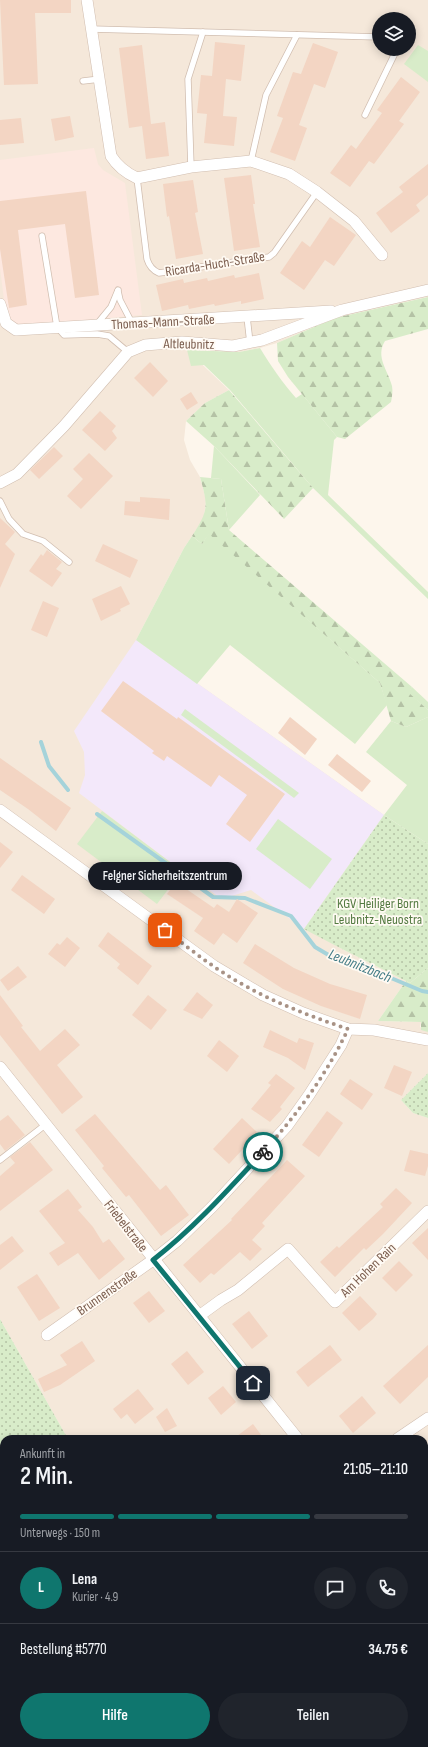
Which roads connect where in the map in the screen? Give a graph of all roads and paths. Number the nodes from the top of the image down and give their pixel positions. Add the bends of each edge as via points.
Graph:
1 (87, 0) edge
2 (90, 30) junction
3 (203, 32) junction
4 (298, 35) junction
5 (372, 37) edge
6 (394, 56) edge
7 (100, 79) junction
8 (83, 81) dead end
9 (365, 115) dead end
10 (251, 161) junction
11 (191, 167) junction
12 (137, 178) junction
13 (317, 192) junction
14 (42, 236) dead end
15 (382, 255) dead end
16 (428, 290) edge
17 (0, 304) edge
18 (342, 310) junction
19 (248, 317) junction
20 (132, 323) junction
21 (95, 326) junction
22 (57, 327) junction
23 (250, 343) junction
24 (128, 352) junction
25 (0, 483) edge
26 (0, 501) edge
27 (69, 562) dead end
28 (0, 810) edge
29 (348, 1029) junction
30 (428, 1040) edge
31 (0, 1067) edge
32 (45, 1125) junction
33 (0, 1160) edge
34 (428, 1211) edge
35 (153, 1260) junction
36 (199, 1316) junction
37 (47, 1335) dead end
38 (428, 1418) edge
39 (295, 1435) edge
40 (403, 1435) edge

1 - 2 street
2 - 3 lane
2 - 7 street
3 - 4 lane
3 - 11 lane via 188,80
4 - 5 lane
4 - 10 lane via 266,95
6 - 9 lane
7 - 8 lane
7 - 12 street via 111,156 123,170
10 - 11 street
10 - 13 street via 289,174
11 - 12 street
12 - 13 lane, Ricarda-Huch-Straße via 146,259 159,274 269,257
13 - 15 street via 354,222
14 - 22 lane
16 - 18 street, Altleubnitz
17 - 22 street, Thomas-Mann-Straße via 6,323 16,330
18 - 19 street, Thomas-Mann-Straße
18 - 23 street, Altleubnitz
19 - 20 street, Thomas-Mann-Straße
19 - 23 lane
20 - 21 street, Thomas-Mann-Straße
20 - 21 lane via 120,300 118,290 111,307
21 - 22 street, Thomas-Mann-Straße
22 - 24 lane via 64,335 108,336
23 - 24 street, Altleubnitz via 233,346 182,342 145,345
24 - 25 street, Altleubnitz via 64,426 17,474
26 - 27 lane via 9,519 23,534 43,541
28 - 29 street via 231,977 303,1013
29 - 30 street via 374,1030
29 - 35 street, Brunnenstraße via 337,1051 287,1126 178,1241
31 - 32 street, Friebelstraße
32 - 33 lane
32 - 35 street, Friebelstraße
34 - 36 street, Am Hohen Rain via 335,1302 288,1249 238,1290
35 - 36 street, Friebelstraße
35 - 37 street, Brunnenstraße
36 - 39 street, Friebelstraße
38 - 40 street

